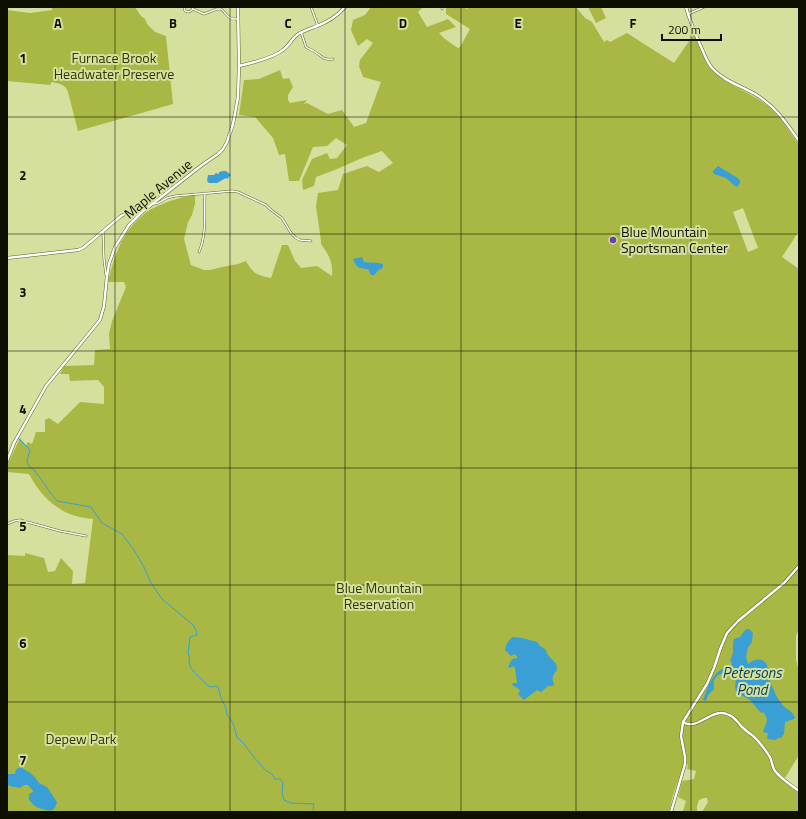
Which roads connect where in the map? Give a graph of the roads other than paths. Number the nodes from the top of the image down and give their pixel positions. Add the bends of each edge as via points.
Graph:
1 (184, 7) edge
2 (238, 7) edge
3 (311, 7) edge
4 (345, 7) edge
5 (686, 7) edge
6 (704, 7) edge
7 (193, 8) edge
8 (688, 14) junction
9 (238, 20) junction
10 (318, 26) junction
11 (301, 32) junction
12 (333, 59) dead end
13 (239, 66) junction
14 (799, 141) edge
15 (205, 194) junction
16 (151, 205) junction
17 (103, 231) junction
18 (311, 241) dead end
19 (199, 252) dead end
20 (7, 258) edge
21 (107, 276) junction
22 (7, 462) edge
23 (7, 524) edge
24 (86, 536) dead end
25 (799, 566) edge
26 (683, 722) junction
27 (799, 791) edge
28 (671, 812) edge

1 - 7 street via 187,12
2 - 9 street, Maple Avenue
3 - 10 street
4 - 10 street
5 - 8 street
6 - 8 street
7 - 9 street via 204,14 221,9 228,17
8 - 14 street via 712,68 726,80 770,104
9 - 13 street, Maple Avenue
10 - 11 street
11 - 12 street via 308,48 323,58
11 - 13 street via 281,52
13 - 16 street, Maple Avenue via 237,104 225,146
15 - 16 street via 175,196
15 - 18 street via 232,191 243,193 264,203 282,218 296,238
15 - 19 street via 204,236
16 - 17 street via 125,214
16 - 21 street, Maple Avenue via 124,233 113,252
17 - 20 street via 78,250
17 - 21 street
21 - 22 street, Maple Avenue via 100,320 46,386 14,443
23 - 24 street via 20,520
25 - 26 street via 784,583 727,633 707,684
26 - 27 street via 693,724 716,713 731,715 769,756 775,771
26 - 28 street via 681,736 685,764

